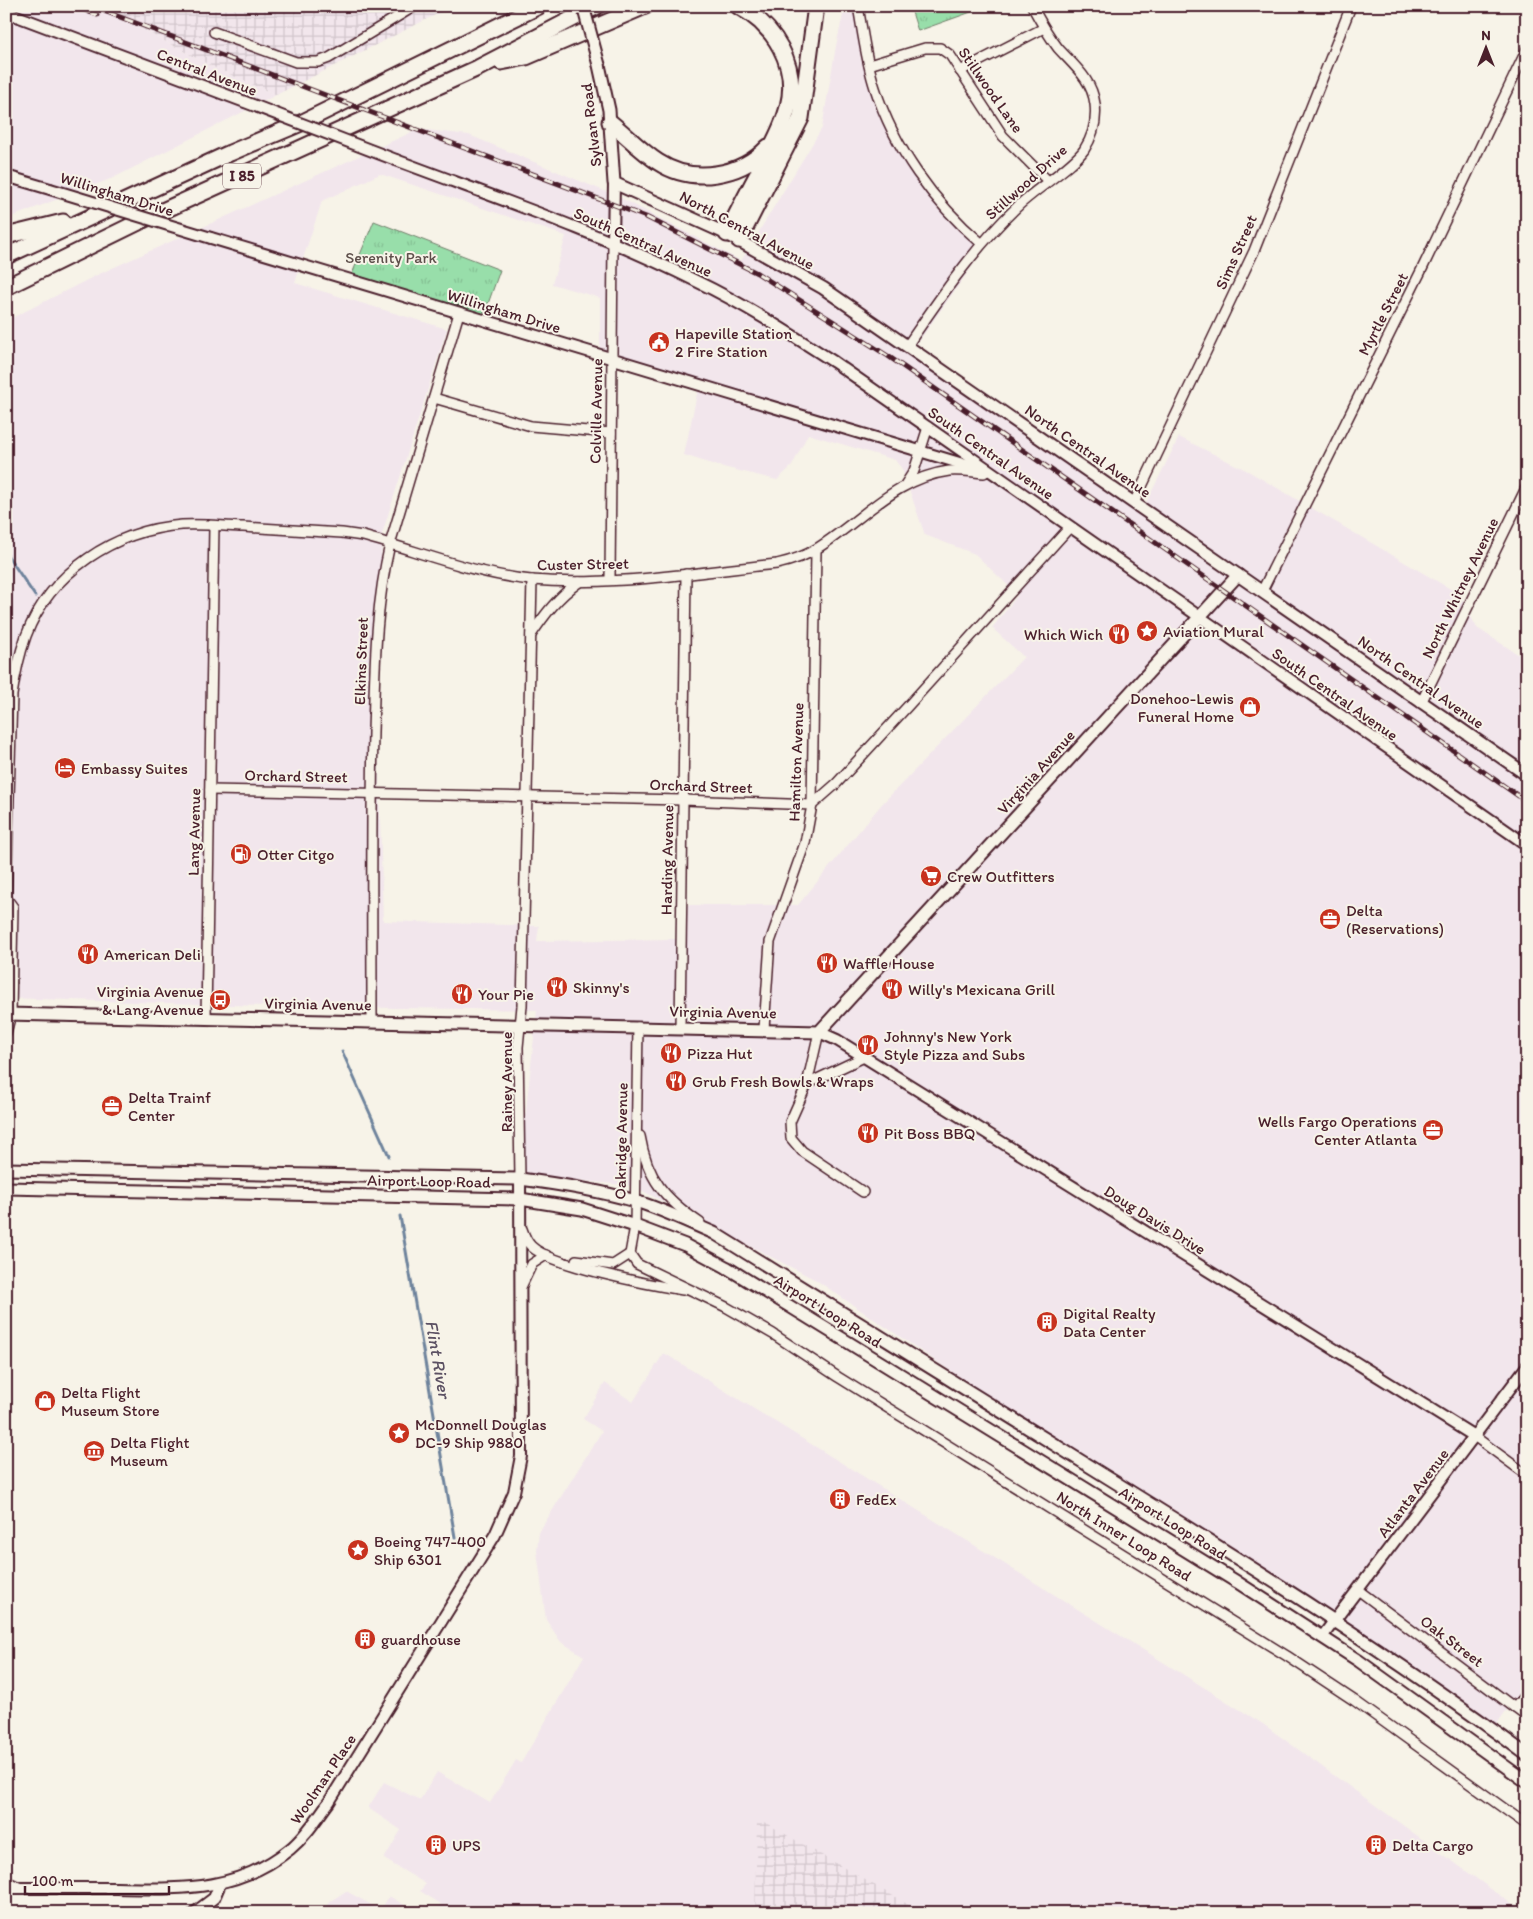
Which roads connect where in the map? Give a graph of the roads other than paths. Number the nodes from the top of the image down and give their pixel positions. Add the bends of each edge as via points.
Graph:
1 (415, 6) edge
2 (539, 6) edge
3 (583, 6) edge
4 (598, 6) edge
5 (645, 6) edge
6 (738, 6) edge
7 (816, 6) edge
8 (858, 6) edge
9 (1032, 6) edge
10 (1351, 6) edge
11 (6, 12) edge
12 (1044, 28) junction
13 (214, 32) dead end
14 (1527, 49) edge
15 (869, 65) junction
16 (478, 68) junction
17 (960, 71) junction
18 (610, 122) junction
19 (775, 140) junction
20 (396, 160) joint
21 (6, 176) edge
22 (1048, 180) junction
23 (614, 183) junction
24 (96, 214) junction
25 (6, 236) edge
26 (733, 237) junction
27 (613, 243) junction
28 (981, 243) junction
29 (6, 256) edge
30 (6, 287) edge
31 (459, 313) junction
32 (907, 346) junction
33 (612, 360) junction
34 (434, 398) junction
35 (928, 427) junction
36 (611, 432) junction
37 (920, 451) junction
38 (994, 473) junction
39 (905, 486) junction
40 (1527, 486) edge
41 (1134, 503) junction
42 (214, 526) junction
43 (1070, 527) junction
44 (390, 544) junction
45 (816, 550) junction
46 (686, 574) junction
47 (1238, 575) junction
48 (532, 580) junction
49 (610, 580) junction
50 (579, 582) junction
51 (1262, 591) junction
52 (1200, 617) junction
53 (530, 635) junction
54 (1421, 703) junction
55 (1527, 775) edge
56 (210, 790) junction
57 (372, 793) junction
58 (528, 797) junction
59 (683, 800) junction
60 (812, 805) junction
61 (1527, 845) edge
62 (7, 900) edge
63 (9, 1014) edge
64 (206, 1018) junction
65 (372, 1021) junction
66 (520, 1024) junction
67 (638, 1027) junction
68 (680, 1028) junction
69 (764, 1029) junction
70 (819, 1032) junction
71 (6, 1033) edge
72 (864, 1057) junction
73 (807, 1084) junction
74 (636, 1114) junction
75 (6, 1169) edge
76 (520, 1179) junction
77 (6, 1188) edge
78 (863, 1192) dead end
79 (520, 1199) junction
80 (634, 1201) junction
81 (520, 1224) junction
82 (635, 1226) junction
83 (714, 1233) junction
84 (630, 1254) junction
85 (546, 1255) junction
86 (521, 1287) junction
87 (693, 1292) junction
88 (1527, 1366) edge
89 (1474, 1436) junction
90 (1527, 1475) edge
91 (501, 1525) joint
92 (1358, 1590) junction
93 (1335, 1620) junction
94 (1322, 1637) junction
95 (1527, 1692) edge
96 (1515, 1708) junction
97 (1527, 1717) edge
98 (1527, 1755) edge
99 (1527, 1782) edge
100 (1527, 1825) edge
101 (6, 1881) edge
102 (220, 1884) junction
103 (6, 1888) edge
104 (21, 1888) junction
105 (194, 1913) edge

1 - 13 street via 318,62 296,62
2 - 24 highway, I 85 via 301,123
3 - 18 main road, Sylvan Road, bridge
4 - 16 highway, I 85
5 - 16 highway via 526,57
6 - 19 highway via 775,36 789,70 789,105
7 - 26 highway via 801,118
8 - 15 street
9 - 12 street, Stillwood Drive
10 - 41 street, Sims Street via 1254,251
11 - 20 street, Central Avenue, bridge
12 - 17 street
12 - 22 street, Stillwood Drive via 1082,72 1095,102 1095,123 1090,139 1082,152
14 - 51 street, Myrtle Street via 1418,278
15 - 17 street, Stillwood Lane via 925,48 940,48 950,55
15 - 28 street via 887,118 904,151 941,204
16 - 30 highway, I 85 via 147,218
17 - 22 street, Stillwood Lane via 1003,136
18 - 19 highway via 658,162 689,174 705,175 736,169 762,154
18 - 23 main road, Sylvan Road
19 - 26 highway
20 - 27 street, South Central Avenue
21 - 31 street, Willingham Drive, bridge
22 - 28 street, Stillwood Drive
23 - 26 main road, North Central Avenue
23 - 27 street, Sylvan Road
24 - 25 highway
24 - 29 highway, I 85
26 - 32 main road, North Central Avenue via 823,288
27 - 33 street, Colville Avenue
27 - 35 street, South Central Avenue via 698,281 778,326
28 - 32 street, Stillwood Drive
31 - 33 street, Willingham Drive
31 - 34 street, Elkins Street
32 - 41 main road, North Central Avenue
33 - 36 street, Colville Avenue
33 - 37 street, Willingham Drive
34 - 36 street via 531,426
34 - 44 street, Elkins Street
35 - 37 street
35 - 38 street, South Central Avenue
36 - 49 street, Colville Avenue
37 - 38 street, Willingham Drive
37 - 39 street
38 - 39 street, Custer Street via 949,471
38 - 43 street, South Central Avenue
39 - 45 street, Custer Street
40 - 54 street, North Whitney Avenue
41 - 47 main road, North Central Avenue
42 - 44 street, Custer Street via 342,532
42 - 56 street, Lang Avenue
42 - 62 street, Custer Street via 183,525 155,529 102,549 58,584 26,634 12,695
43 - 52 street, South Central Avenue
43 - 60 street via 836,784
44 - 48 street, Custer Street via 489,572
44 - 57 street, Elkins Street via 376,619
45 - 46 street, Custer Street via 777,564
45 - 60 street, Hamilton Avenue
46 - 49 street, Custer Street
46 - 59 street, Harding Avenue
47 - 51 main road, North Central Avenue
47 - 52 main road, Virginia Avenue
48 - 50 street, Custer Street
48 - 53 street, Rainey Avenue
49 - 50 street, Custer Street
50 - 53 street via 548,609
51 - 54 main road, North Central Avenue
52 - 61 street, South Central Avenue
52 - 70 main road, Virginia Avenue
53 - 58 street, Rainey Avenue
54 - 55 main road, North Central Avenue
56 - 57 street, Orchard Street
56 - 64 street, Lang Avenue
57 - 58 street, Orchard Street
57 - 65 street, Elkins Street
58 - 59 street, Orchard Street
58 - 66 street, Rainey Avenue
59 - 60 street, Orchard Street
59 - 68 street, Harding Avenue
60 - 69 street, Hamilton Avenue via 805,843 770,942
62 - 63 street, Custer Street via 12,907
63 - 64 main road, Virginia Avenue
63 - 71 street, Custer Street
64 - 65 main road, Virginia Avenue
65 - 66 main road, Virginia Avenue
66 - 67 main road, Virginia Avenue
66 - 76 street, Rainey Avenue
67 - 68 main road, Virginia Avenue
67 - 74 street, Oakridge Avenue
68 - 69 main road, Virginia Avenue
69 - 70 main road, Virginia Avenue
70 - 72 street, Doug Davis Drive
70 - 73 street
72 - 73 street
72 - 89 street, Doug Davis Drive
73 - 78 street via 790,1122 791,1138 802,1151
74 - 80 street, Oakridge Avenue
74 - 83 street, Airport Loop Road via 643,1154 656,1183 677,1207
75 - 76 main road, Airport Loop Road
76 - 79 street, Rainey Avenue
76 - 80 main road, Airport Loop Road via 567,1185
77 - 79 main road, Airport Loop Road
79 - 81 street, Rainey Avenue
79 - 82 main road, Airport Loop Road via 582,1209
80 - 82 street, Oakridge Avenue
80 - 83 main road, Airport Loop Road
81 - 85 street, North Inner Loop Road via 525,1239
81 - 86 street, Rainey Avenue
82 - 84 street, Oakridge Avenue
82 - 94 main road, Airport Loop Road via 685,1245 726,1267
83 - 93 main road, Airport Loop Road
84 - 85 street, North Inner Loop Road via 613,1265
84 - 87 street, North Inner Loop Road via 637,1264
85 - 86 street via 532,1264
85 - 87 street, North Inner Loop Road via 627,1280
86 - 91 street, Rainey Avenue via 521,1456 514,1492
87 - 100 street, North Inner Loop Road via 773,1334 1294,1660
88 - 89 street, Atlanta Avenue
89 - 90 street
89 - 92 street, Atlanta Avenue
91 - 102 street, Woolman Place via 311,1826 290,1849 265,1866
92 - 93 street, Atlanta Avenue
92 - 96 street, Oak Street
93 - 94 street, Atlanta Avenue
93 - 98 main road, Airport Loop Road
94 - 99 main road, Airport Loop Road
95 - 96 street
96 - 97 street, Oak Street
101 - 104 street
102 - 104 street, Woolman Place via 173,1889
102 - 105 street via 214,1898
103 - 104 street, Woolman Place

